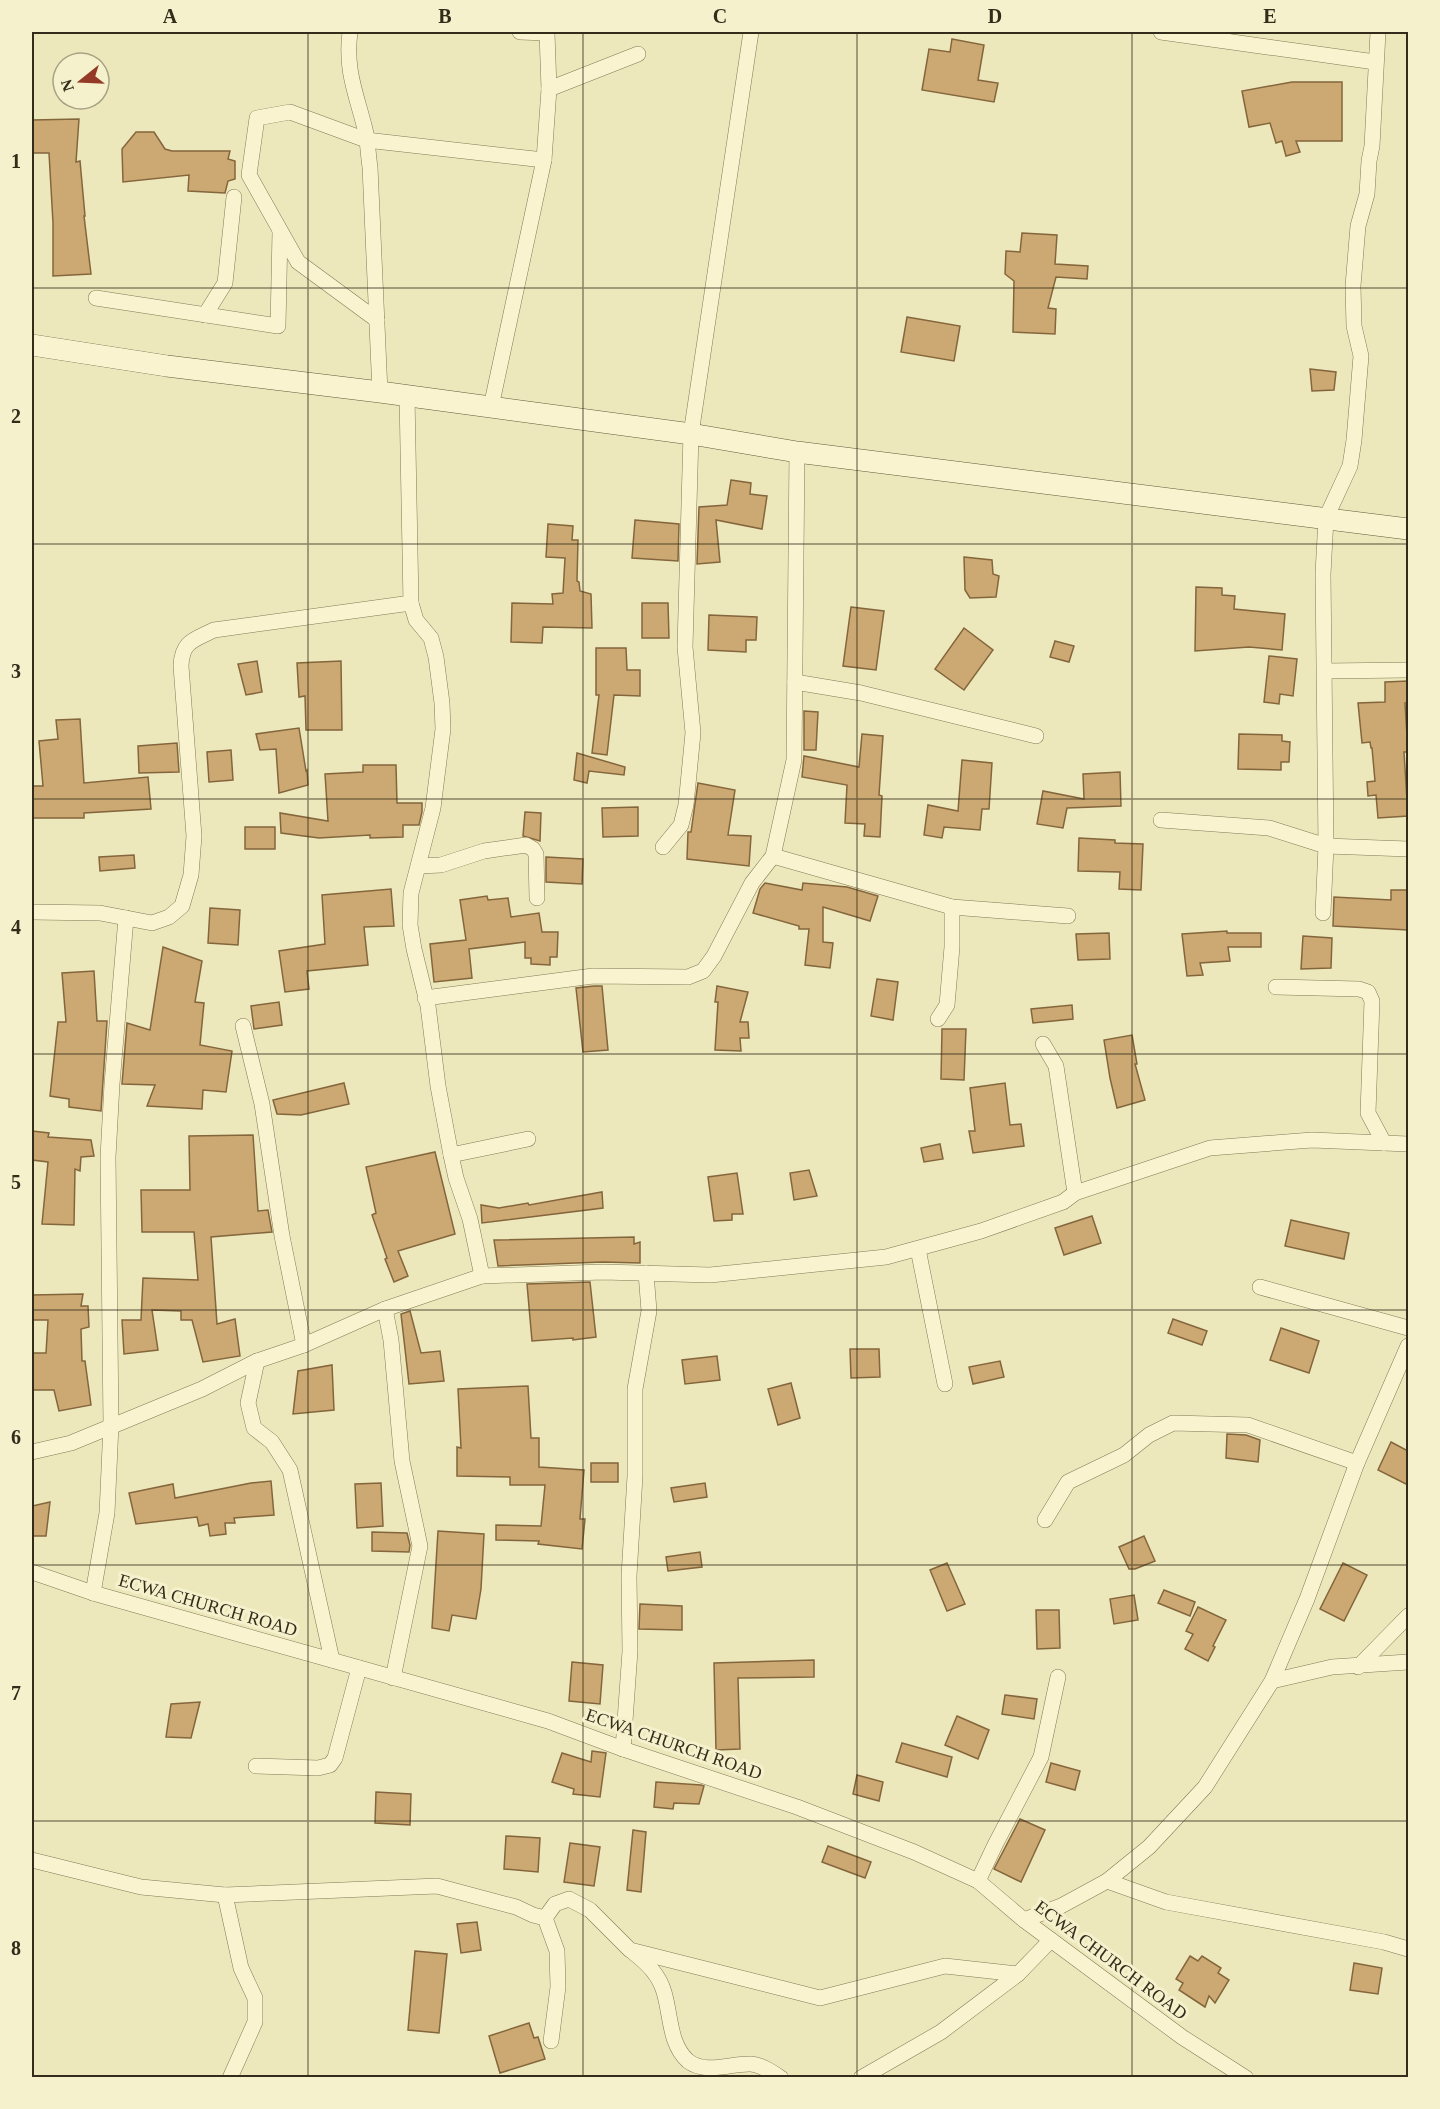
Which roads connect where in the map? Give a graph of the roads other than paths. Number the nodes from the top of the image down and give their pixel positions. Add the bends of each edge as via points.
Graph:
1 (350, 32) edge
2 (520, 32) edge
3 (547, 32) edge
4 (751, 32) edge
5 (1161, 32) edge
6 (1378, 32) edge
7 (638, 54) dead end
8 (1376, 62) junction
9 (549, 89) junction
10 (366, 140) junction
11 (544, 160) junction
12 (234, 197) dead end
13 (280, 229) junction
14 (96, 298) dead end
15 (205, 315) junction
16 (376, 320) junction
17 (32, 345) edge
18 (380, 392) junction
19 (407, 396) junction
20 (491, 407) junction
21 (691, 434) junction
22 (797, 452) junction
23 (1326, 518) junction
24 (1408, 529) edge
25 (411, 603) junction
26 (1408, 670) edge
27 (1325, 671) junction
28 (795, 682) junction
29 (1036, 736) dead end
30 (1161, 820) dead end
31 (1326, 846) junction
32 (663, 847) dead end
33 (1408, 849) edge
34 (773, 856) junction
35 (418, 866) junction
36 (537, 898) dead end
37 (952, 907) junction
38 (32, 912) edge
39 (1323, 913) dead end
40 (1068, 916) dead end
41 (126, 918) junction
42 (1276, 987) dead end
43 (425, 998) junction
44 (938, 1019) dead end
45 (243, 1026) dead end
46 (1043, 1044) dead end
47 (528, 1139) dead end
48 (1384, 1143) junction
49 (1408, 1144) edge
50 (451, 1155) junction
51 (1075, 1193) junction
52 (918, 1249) junction
53 (646, 1273) junction
54 (483, 1276) junction
55 (1260, 1287) dead end
56 (385, 1310) junction
57 (1408, 1328) edge
58 (303, 1345) junction
59 (1408, 1346) edge
60 (258, 1361) junction
61 (945, 1384) dead end
62 (111, 1425) junction
63 (32, 1452) edge
64 (1357, 1463) junction
65 (1045, 1520) dead end
66 (32, 1572) edge
67 (93, 1593) junction
68 (1408, 1616) edge
69 (332, 1660) junction
70 (1408, 1662) edge
71 (1358, 1667) junction
72 (359, 1668) junction
73 (1058, 1677) dead end
74 (393, 1678) junction
75 (1272, 1681) junction
76 (623, 1749) junction
77 (256, 1766) dead end
78 (32, 1860) edge
79 (978, 1881) junction
80 (1107, 1881) junction
81 (225, 1895) junction
82 (545, 1918) junction
83 (1024, 1920) junction
84 (1051, 1940) junction
85 (1408, 1949) edge
86 (630, 1950) junction
87 (1018, 1974) junction
88 (551, 2041) dead end
89 (230, 2078) edge
90 (781, 2078) edge
91 (861, 2078) edge
92 (1246, 2078) edge

1 - 10 street via 347,53 351,80
2 - 3 street
3 - 9 street
4 - 21 street
5 - 8 street
6 - 8 street
7 - 9 street
8 - 23 street via 1372,146 1367,194 1358,226 1353,286 1354,326 1361,356 1354,440 1350,466
9 - 11 street
10 - 11 street
10 - 13 street via 290,112 257,118 249,175
10 - 16 street
11 - 20 street
12 - 15 street via 225,284
13 - 15 street via 278,326
13 - 16 street via 298,262
14 - 15 street
16 - 18 street
17 - 18 street
18 - 19 street
19 - 20 street
19 - 25 street
20 - 21 street
21 - 22 street
21 - 32 street via 685,647 693,734 681,825
22 - 23 street
22 - 28 street
23 - 24 street
23 - 27 street
25 - 35 street via 436,657 443,729 433,808
25 - 41 street via 214,630 190,642 182,652 181,666 194,836 191,875 182,906 169,917 152,923
26 - 27 street
27 - 31 street
28 - 29 street via 861,693
28 - 34 street via 794,760
30 - 31 street via 1269,828
31 - 33 street
31 - 39 street
34 - 37 street
34 - 43 street via 752,883 703,972 688,977 593,976
35 - 36 street via 441,865 484,851 526,845 537,854
35 - 43 street via 411,893 410,925
37 - 40 street
37 - 44 street via 947,1005
38 - 41 street via 100,913
41 - 62 street via 108,1157
42 - 48 street via 1368,992 1372,1001 1368,1113
43 - 50 street
45 - 58 street via 262,1104
46 - 51 street via 1056,1066
47 - 50 street
48 - 49 street
48 - 51 street via 1312,1140 1210,1149
50 - 54 street
51 - 52 street via 1063,1202
52 - 53 street via 886,1257 710,1275
52 - 61 street
53 - 54 street
53 - 76 street via 649,1311 634,1389 630,1651
54 - 56 street
55 - 57 street
56 - 58 street
56 - 74 street via 402,1461 420,1546
58 - 60 street
59 - 64 street
60 - 62 street via 202,1389
60 - 69 street via 248,1403 254,1428 272,1442 290,1470
62 - 63 street via 71,1443
62 - 67 street via 107,1513
64 - 65 street via 1248,1425 1173,1423 1149,1435 1124,1455 1068,1482
64 - 75 street
66 - 67 street, ECWA CHURCH ROAD
67 - 69 street, ECWA CHURCH ROAD
68 - 71 street
69 - 72 street, ECWA CHURCH ROAD
70 - 71 street
71 - 75 street via 1332,1667
72 - 74 street, ECWA CHURCH ROAD
72 - 77 street via 330,1765
73 - 79 street via 1041,1757
74 - 76 street, ECWA CHURCH ROAD via 548,1721
75 - 80 street via 1205,1788 1149,1847
76 - 79 street, ECWA CHURCH ROAD via 797,1807
78 - 81 street via 141,1887
79 - 83 street, ECWA CHURCH ROAD
80 - 83 street via 1061,1906
80 - 85 street via 1166,1902
81 - 82 street via 436,1886
81 - 89 street via 241,1968 255,1998 255,2022
82 - 86 street via 555,1904 569,1899 590,1911
82 - 88 street via 558,1951
83 - 84 street, ECWA CHURCH ROAD
84 - 87 street
84 - 92 street, ECWA CHURCH ROAD via 1182,2037
86 - 87 street via 820,1998 945,1966
86 - 90 street via 653,1969 664,1991 679,2051 690,2062 710,2068 752,2064
87 - 91 street via 941,2032

